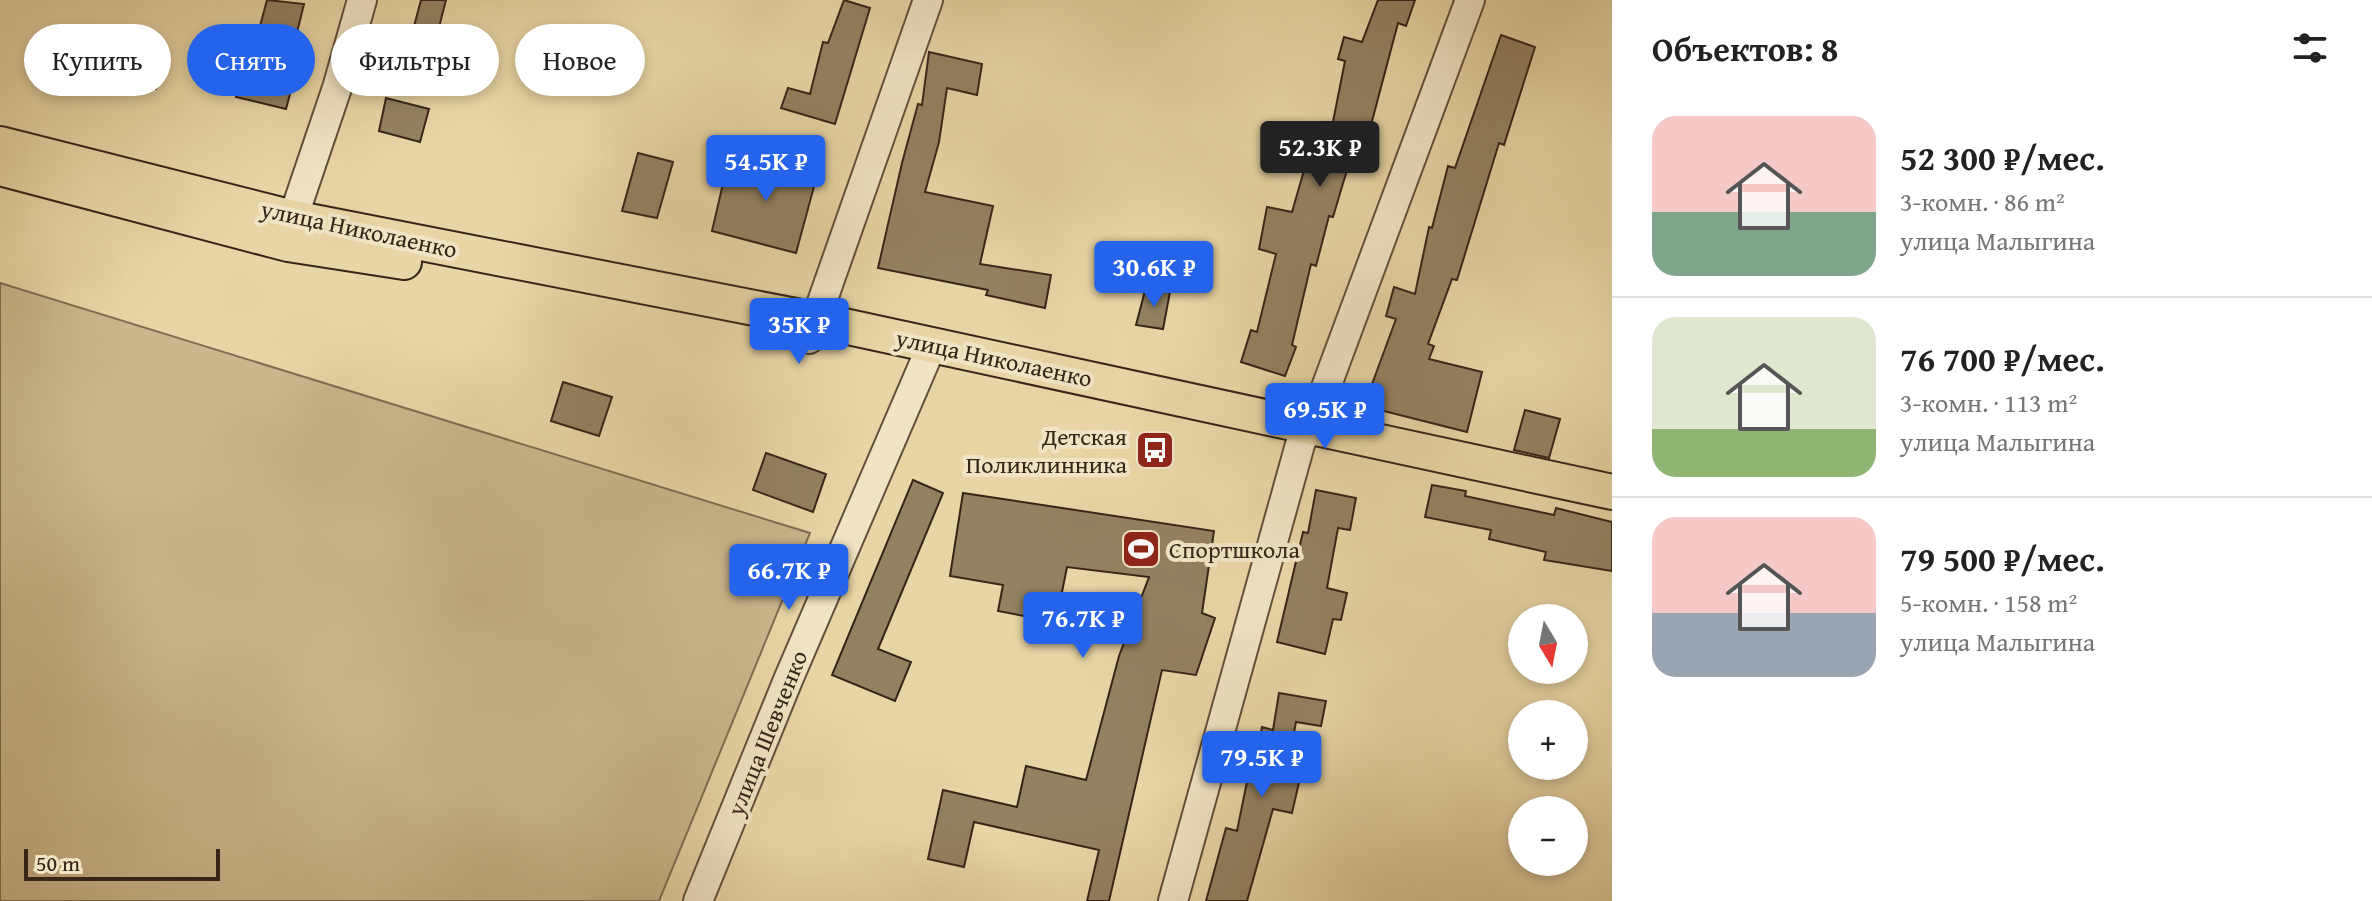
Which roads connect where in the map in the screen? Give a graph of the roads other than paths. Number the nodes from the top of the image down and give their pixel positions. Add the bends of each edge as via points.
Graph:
1 (362, 0) edge
2 (928, 0) edge
3 (1470, 0) edge
4 (0, 144) edge
5 (0, 168) edge
6 (291, 231) junction
7 (812, 330) junction
8 (928, 354) junction
9 (1307, 433) junction
10 (1612, 492) edge
11 (1612, 511) edge
12 (698, 901) edge
13 (1173, 901) edge

1 - 6 street
2 - 7 street
3 - 9 street
4 - 6 main road, улица Николаенко
5 - 6 main road, улица Николаенко
6 - 7 main road, улица Николаенко via 555,286
7 - 8 main road, улица Николаенко
8 - 9 main road, улица Николаенко
8 - 12 street, улица Шевченко
9 - 10 main road, улица Николаенко
9 - 11 main road, улица Николаенко
9 - 13 street

